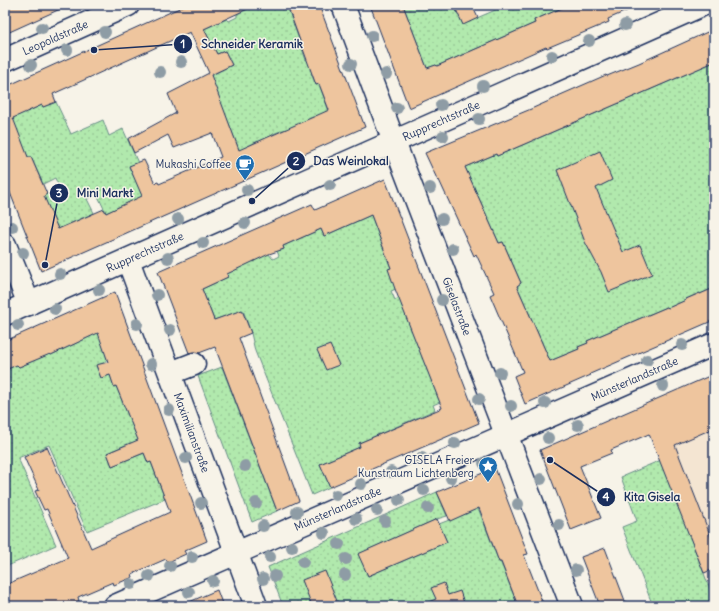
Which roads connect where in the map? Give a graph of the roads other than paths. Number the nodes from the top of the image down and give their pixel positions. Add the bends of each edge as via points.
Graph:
1 (128, 5) edge
2 (343, 5) edge
3 (702, 5) edge
4 (5, 60) edge
5 (394, 142) junction
6 (5, 245) edge
7 (128, 260) junction
8 (29, 304) junction
9 (5, 314) edge
10 (714, 344) edge
11 (194, 364) dead end
12 (171, 373) junction
13 (507, 435) junction
14 (236, 553) junction
15 (115, 606) edge
16 (256, 606) edge
17 (572, 606) edge

1 - 4 street, Leopoldstraße
2 - 5 street, Giselastraße
3 - 5 street, Rupprechtstraße
5 - 7 street, Rupprechtstraße
5 - 13 street, Giselastraße
6 - 8 street
7 - 8 street, Rupprechtstraße
7 - 12 street, Maximilianstraße
8 - 9 street, Rupprechtstraße
10 - 13 street, Münsterlandstraße
11 - 12 street
12 - 14 street, Maximilianstraße
13 - 14 street, Münsterlandstraße
13 - 17 street, Giselastraße
14 - 15 street, Münsterlandstraße
14 - 16 street, Maximilianstraße

